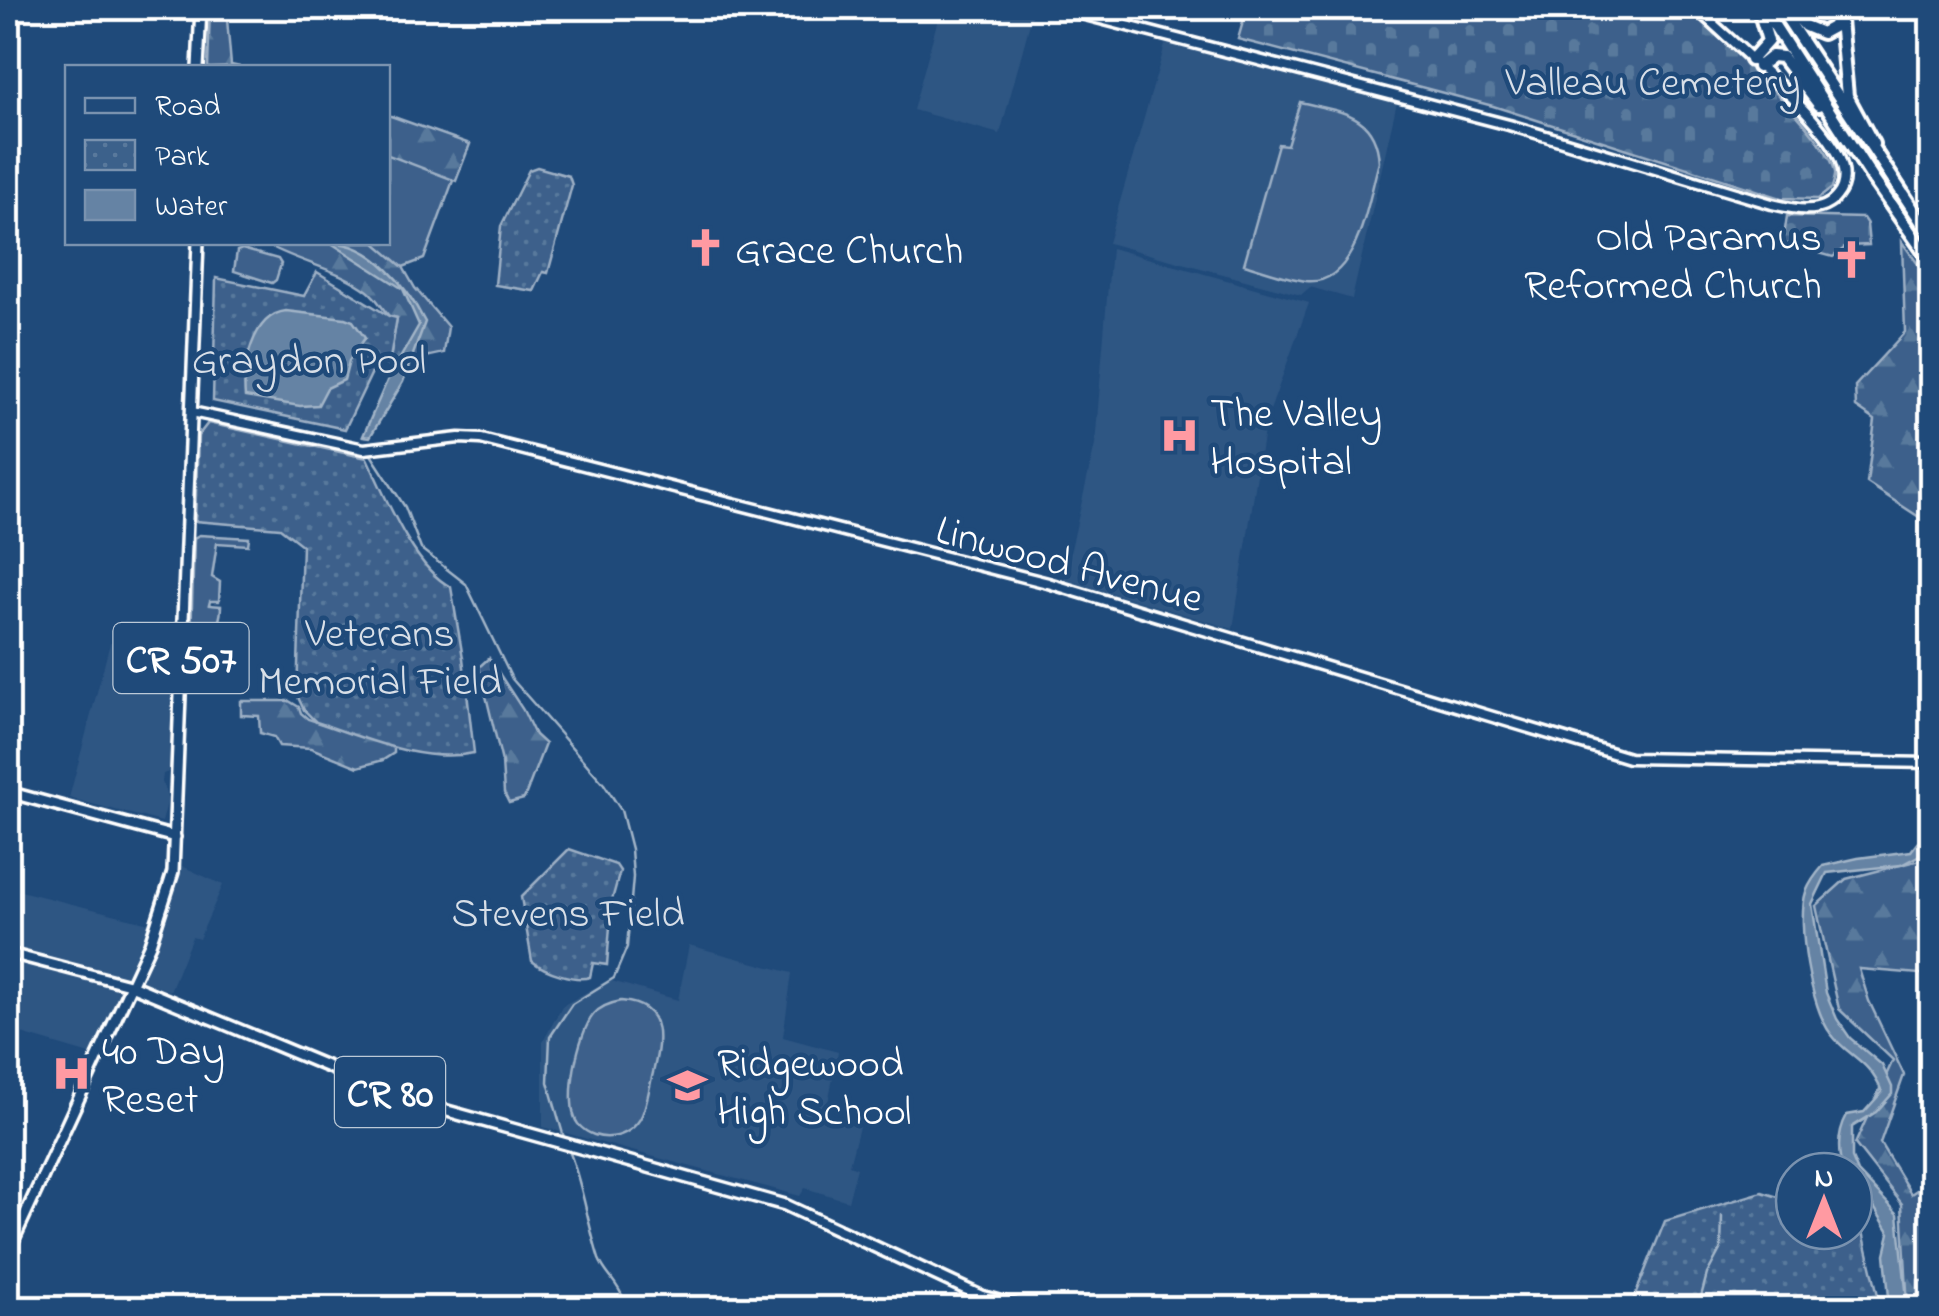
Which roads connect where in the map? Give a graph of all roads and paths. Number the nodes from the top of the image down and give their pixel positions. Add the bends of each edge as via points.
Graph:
1 (202, 8) edge
2 (1058, 8) edge
3 (1696, 8) edge
4 (1760, 8) edge
5 (1780, 8) edge
6 (1789, 8) edge
7 (1839, 8) edge
8 (1754, 64) junction
9 (198, 65) edge
10 (1840, 128) junction
11 (1883, 168) junction
12 (1932, 238) edge
13 (198, 245) edge
14 (1932, 263) edge
15 (192, 412) junction
16 (1932, 763) edge
17 (8, 792) edge
18 (175, 837) junction
19 (8, 953) edge
20 (131, 985) junction
21 (8, 1252) edge
22 (1024, 1308) edge

1 - 9 main road
2 - 8 main road via 1509,125 1781,206 1820,208 1832,202 1841,190 1842,165 1830,142
3 - 8 main road
4 - 8 highway via 1768,38
4 - 10 highway
5 - 11 highway
6 - 7 highway via 1822,33 1834,28
7 - 11 highway via 1847,96
8 - 10 highway via 1772,56 1785,60
10 - 14 highway
11 - 12 highway
13 - 15 main road, CR 507
15 - 16 main road, Linwood Avenue via 364,449 459,438 504,444 1048,584 1629,758
15 - 18 main road, CR 507
17 - 18 main road
18 - 20 main road, CR 507 via 172,877
19 - 20 main road
20 - 21 main road, CR 507
20 - 22 main road, CR 80 via 408,1100 784,1205 982,1296

